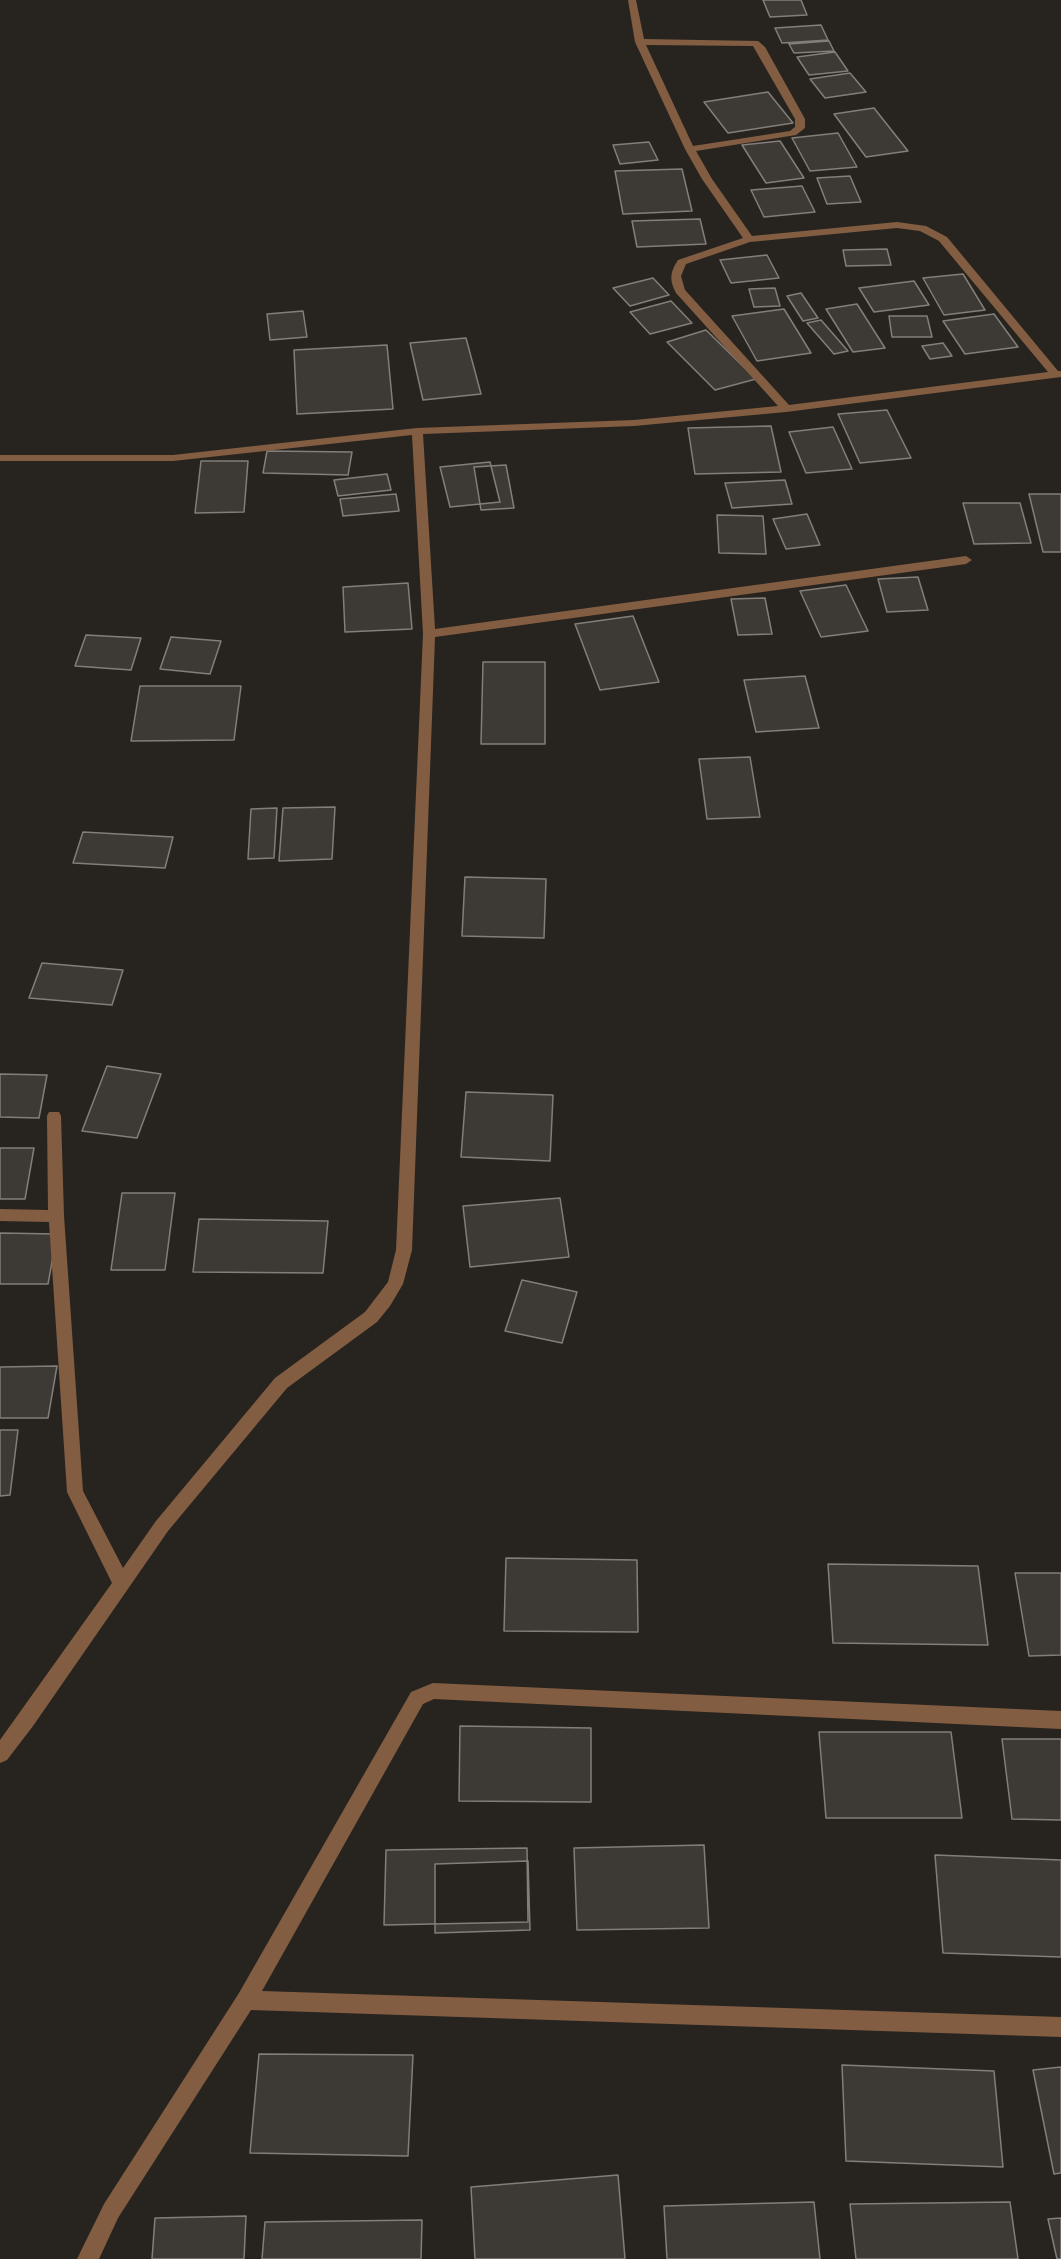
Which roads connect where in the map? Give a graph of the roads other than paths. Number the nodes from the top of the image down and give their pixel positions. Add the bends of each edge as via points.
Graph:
1 (632, 0) edge
2 (640, 42) junction
3 (690, 148) junction
4 (749, 239) junction
5 (1058, 374) edge
6 (786, 409) junction
7 (417, 431) junction
8 (0, 458) edge
9 (966, 560) dead end
10 (429, 634) junction
11 (54, 1116) dead end
12 (0, 1215) edge
13 (56, 1216) junction
14 (121, 1582) junction
15 (1061, 1720) edge
16 (0, 1754) edge
17 (246, 2000) junction
18 (1061, 2027) edge
19 (88, 2259) edge

1 - 2 street
2 - 3 street
2 - 3 street via 755,43 800,119 800,128 792,133
3 - 4 street
4 - 5 street via 897,225 922,228 943,239
4 - 6 street via 682,262 674,279 680,291
5 - 6 street
6 - 7 street via 634,423
7 - 8 street via 173,458
7 - 10 street
9 - 10 street
10 - 14 street via 404,1250 396,1284 371,1317 281,1383 162,1526
11 - 13 street
12 - 13 street
13 - 14 street via 75,1492
14 - 16 street
15 - 17 street via 433,1691 422,1694
17 - 18 street
17 - 19 street via 111,2211

